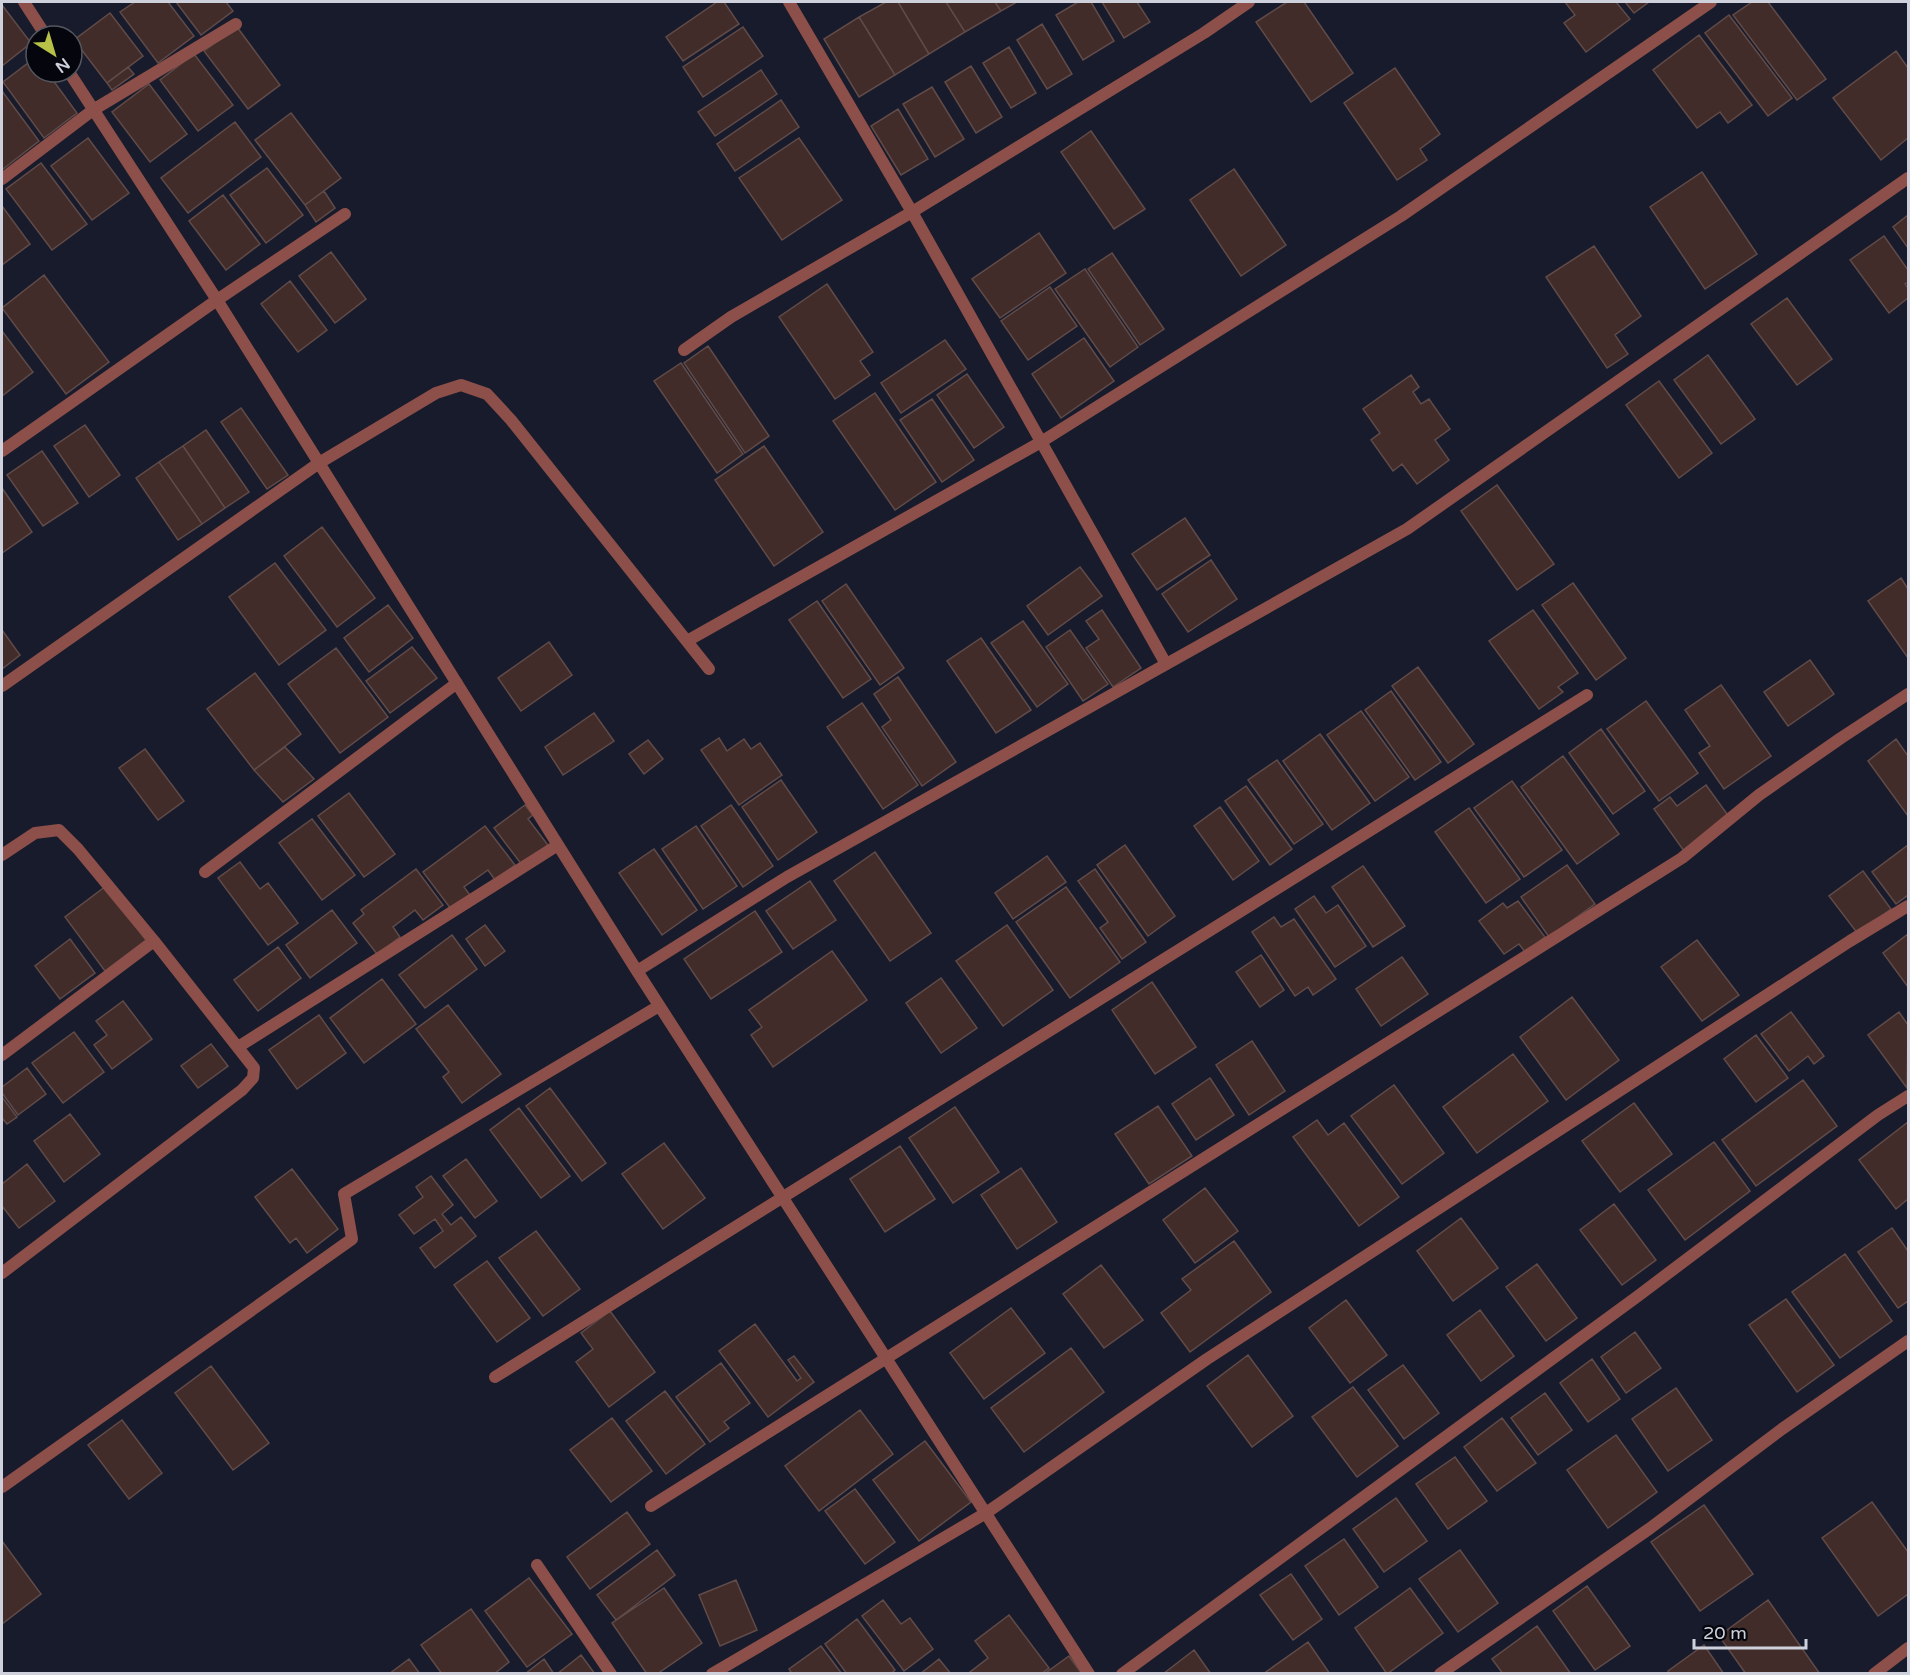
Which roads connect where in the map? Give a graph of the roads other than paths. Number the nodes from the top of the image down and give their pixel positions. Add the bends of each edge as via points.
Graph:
1 (24, 2) edge
2 (789, 2) edge
3 (1249, 2) edge
4 (1711, 2) edge
5 (38, 24) edge
6 (236, 24) dead end
7 (77, 84) edge
8 (93, 110) junction
9 (1908, 178) edge
10 (2, 179) edge
11 (912, 212) junction
12 (345, 214) dead end
13 (217, 300) junction
14 (684, 351) dead end
15 (1041, 442) junction
16 (2, 450) edge
17 (319, 463) junction
18 (687, 640) junction
19 (1167, 664) junction
20 (709, 669) dead end
21 (457, 683) junction
22 (2, 686) edge
23 (1908, 694) edge
24 (1587, 695) dead end
25 (558, 845) junction
26 (2, 855) edge
27 (205, 873) dead end
28 (1908, 906) edge
29 (154, 941) junction
30 (637, 971) junction
31 (659, 1006) junction
32 (238, 1047) junction
33 (2, 1055) edge
34 (1908, 1096) edge
35 (784, 1198) junction
36 (2, 1273) edge
37 (1908, 1341) edge
38 (886, 1358) junction
39 (495, 1377) dead end
40 (2, 1487) edge
41 (651, 1506) dead end
42 (986, 1513) junction
43 (537, 1565) dead end
44 (1908, 1648) edge
45 (611, 1674) edge
46 (712, 1674) edge
47 (1089, 1674) edge
48 (1122, 1674) edge
49 (1440, 1674) edge
50 (1874, 1674) edge

1 - 5 street
2 - 11 street
3 - 11 street
4 - 15 street via 1401,216
6 - 8 street
7 - 8 street
8 - 10 street
8 - 13 street
9 - 19 street via 1407,529
11 - 14 street via 731,317
11 - 15 street
12 - 13 street
13 - 16 street
13 - 17 street
15 - 18 street
15 - 19 street
17 - 18 street via 436,393 461,385 487,394
17 - 21 street
17 - 22 street
18 - 20 street
19 - 30 street via 787,877
21 - 25 street
21 - 27 street
23 - 38 street via 1759,795 1682,858
24 - 35 street
25 - 30 street
25 - 32 street
26 - 29 street via 35,832 59,830
28 - 42 street via 1208,1359
29 - 32 street
29 - 33 street
30 - 31 street
31 - 35 street
31 - 40 street via 344,1194 352,1239
32 - 36 street via 254,1068 253,1078 242,1090
34 - 48 street
35 - 38 street
35 - 39 street
37 - 49 street via 1649,1529
38 - 41 street
38 - 42 street
42 - 46 street
42 - 47 street
43 - 45 street
44 - 50 street

